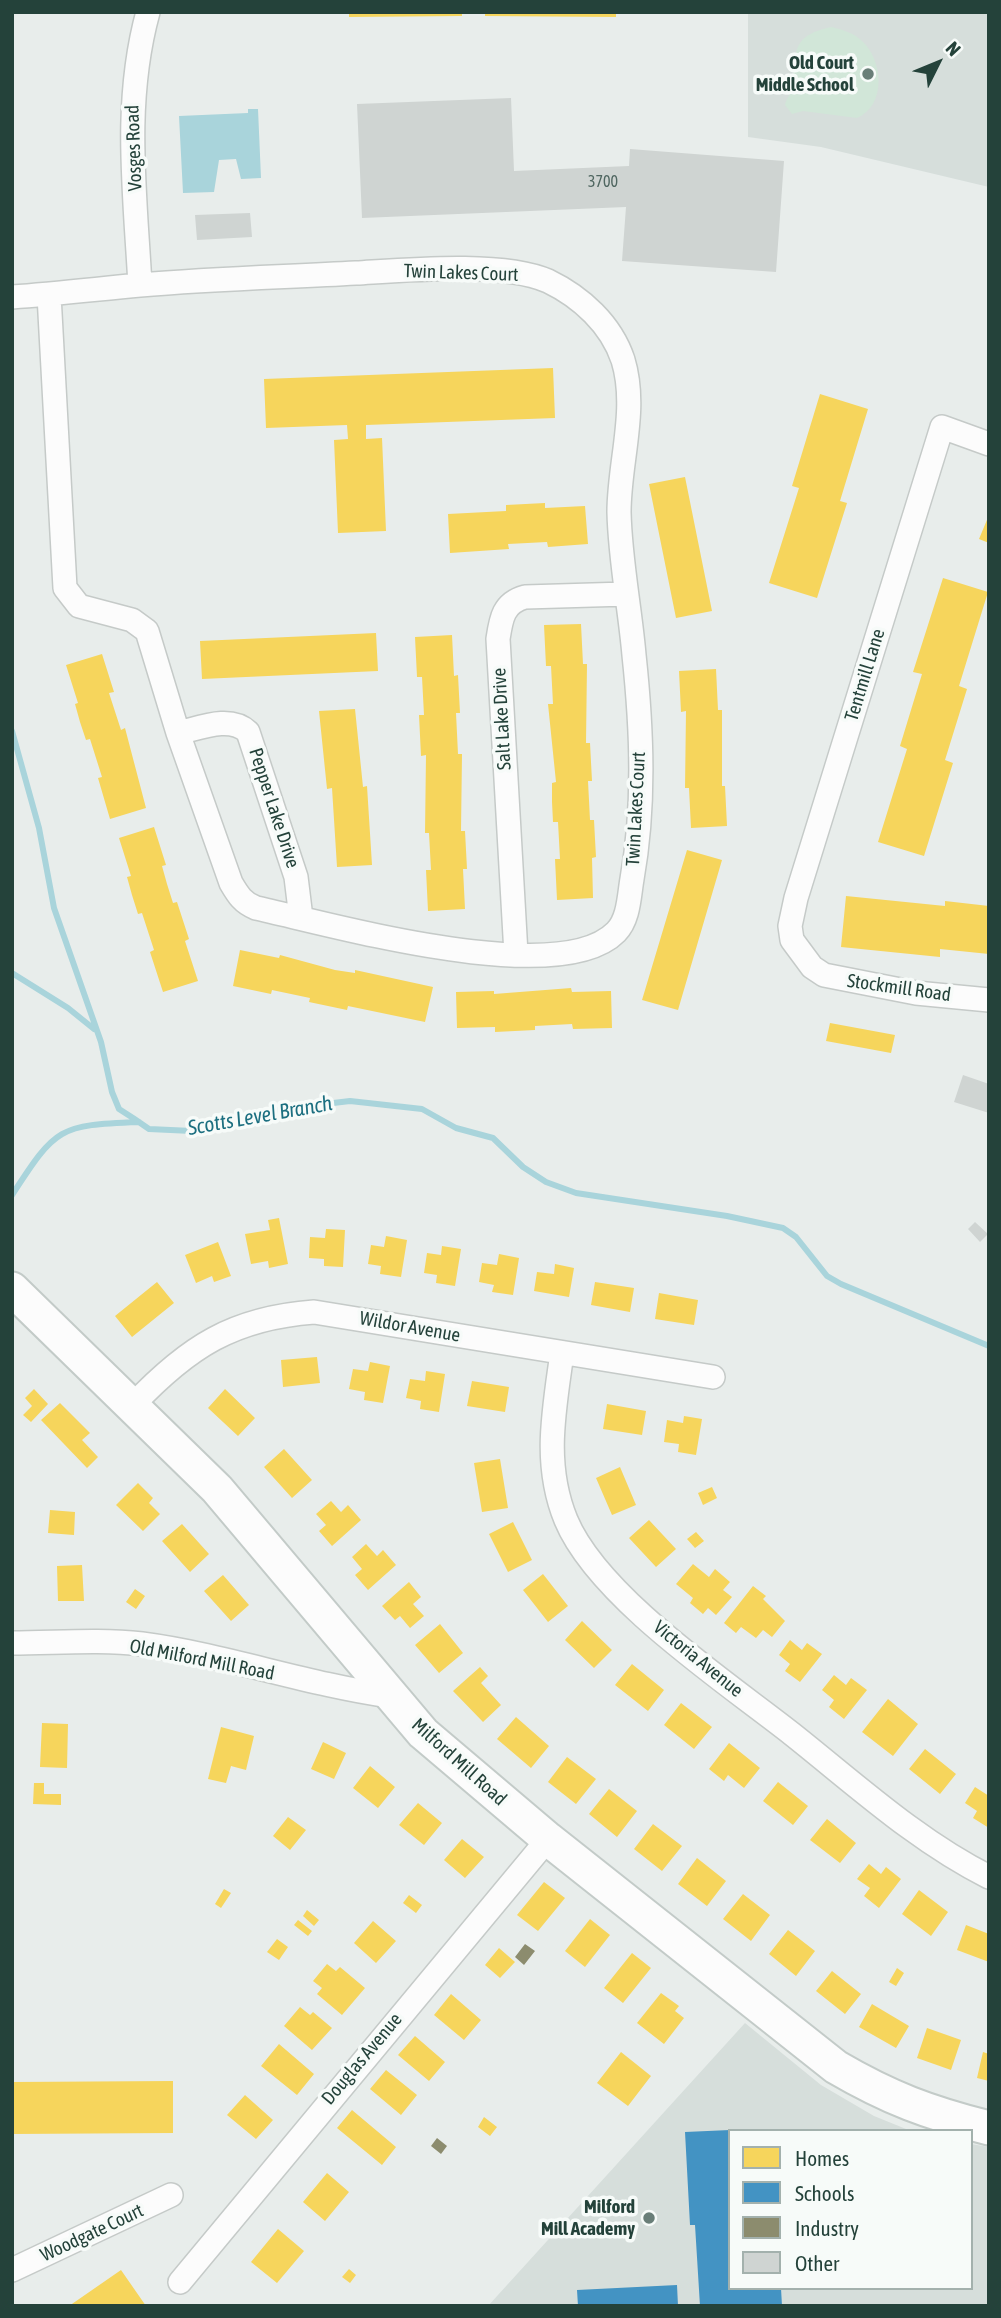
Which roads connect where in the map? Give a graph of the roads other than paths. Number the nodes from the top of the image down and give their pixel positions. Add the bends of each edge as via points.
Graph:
1 (148, 12) edge
2 (140, 285) junction
3 (49, 295) junction
4 (12, 297) edge
5 (989, 444) edge
6 (626, 594) junction
7 (178, 733) junction
8 (302, 918) junction
9 (516, 954) junction
10 (812, 967) joint
11 (989, 1000) edge
12 (12, 1289) edge
13 (562, 1353) junction
14 (713, 1377) dead end
15 (133, 1405) junction
16 (12, 1643) edge
17 (390, 1696) junction
18 (548, 1839) junction
19 (989, 1878) edge
20 (989, 2128) edge
21 (171, 2195) dead end
22 (12, 2270) edge
23 (180, 2282) dead end

1 - 2 street, Vosges Road via 131,107
2 - 3 street, Twin Lakes Court
2 - 6 street, Twin Lakes Court via 474,270 524,274 563,289 600,319 627,374 619,513
3 - 4 street, Twin Lakes Court
3 - 7 street, Twin Lakes Court via 65,589 79,606 132,620 147,631
5 - 10 street, Tentmill Lane via 942,427 796,898 792,940
6 - 9 street, Twin Lakes Court via 640,715 641,774 638,845 624,919 607,939 580,950
6 - 9 street, Salt Lake Drive via 525,597 514,600 501,618 498,639
7 - 8 street, Twin Lakes Court via 238,896 257,908
7 - 8 street, Pepper Lake Drive via 229,722 248,732 296,877
8 - 9 street, Twin Lakes Court via 446,950
10 - 11 street, Stockmill Road via 840,981
12 - 15 main road, Milford Mill Road
13 - 14 street, Wildor Avenue
13 - 15 street, Wildor Avenue via 345,1315 285,1314 209,1340 181,1357
13 - 19 street, Victoria Avenue via 550,1440 556,1488 566,1522 610,1584 895,1816
15 - 17 main road, Milford Mill Road via 217,1489
16 - 17 street, Old Milford Mill Road via 141,1644 315,1684
17 - 18 main road, Milford Mill Road via 450,1757
18 - 20 main road, Milford Mill Road via 836,2067 885,2096 933,2115
18 - 23 street, Douglas Avenue
21 - 22 street, Woodgate Court

